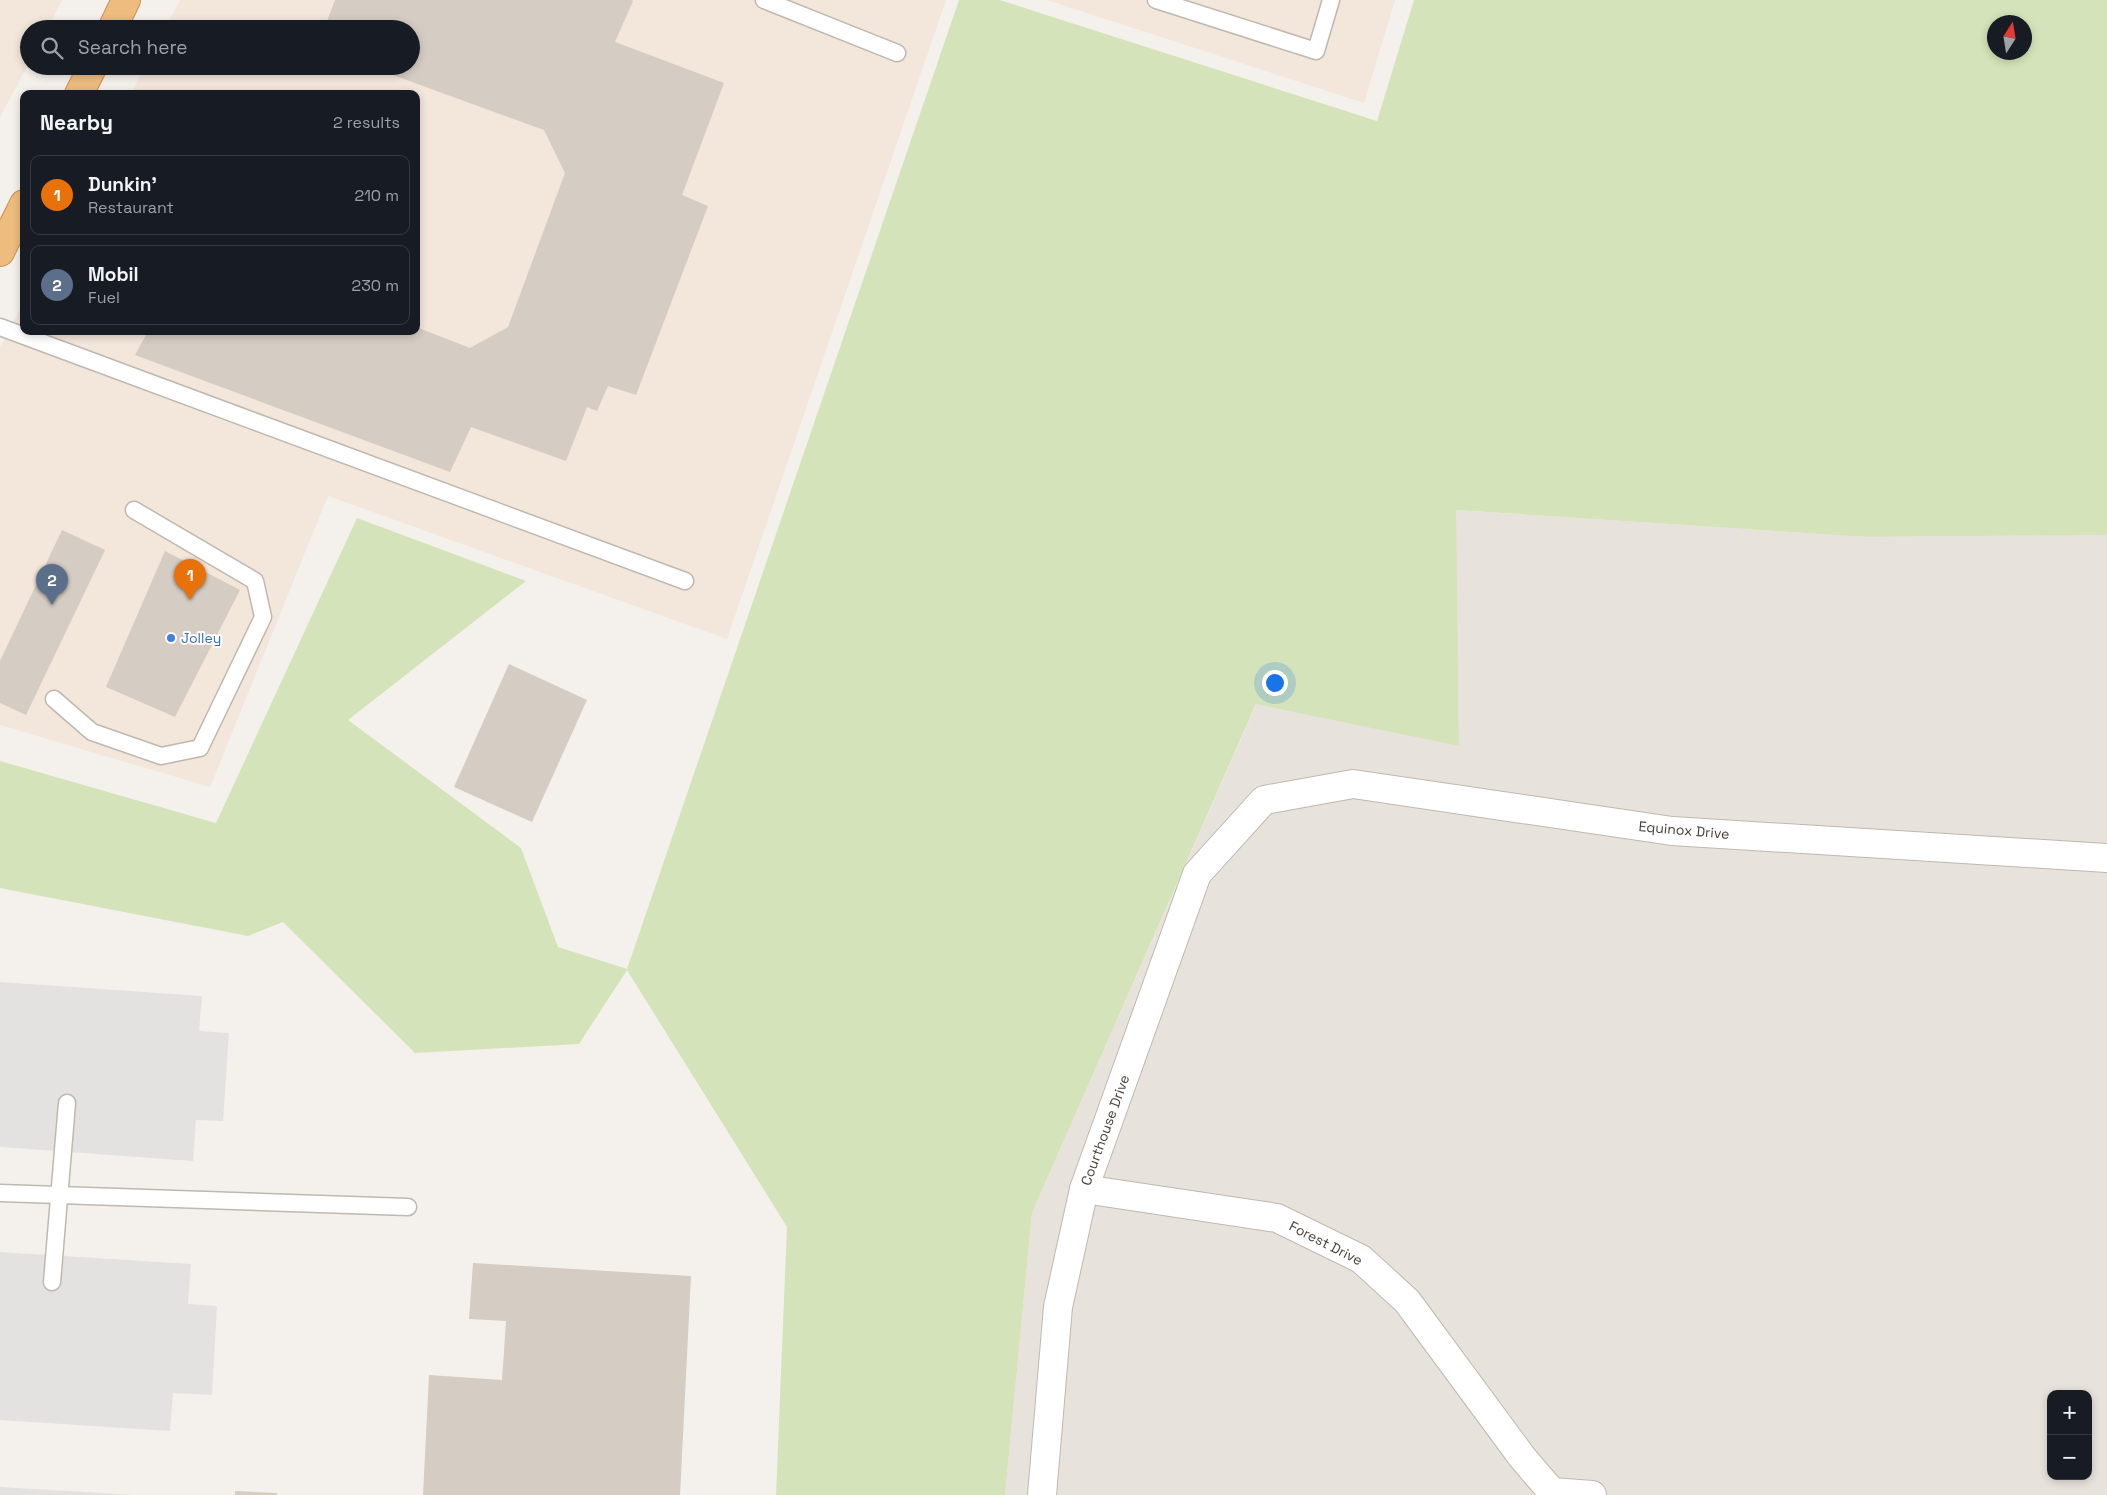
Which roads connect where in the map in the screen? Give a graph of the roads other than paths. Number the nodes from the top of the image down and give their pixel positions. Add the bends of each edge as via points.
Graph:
1 (126, 0) edge
2 (764, 0) edge
3 (1156, 0) edge
4 (1331, 0) edge
5 (116, 20) edge
6 (897, 53) dead end
7 (88, 75) edge
8 (81, 90) edge
9 (20, 212) edge
10 (0, 252) edge
11 (0, 327) edge
12 (20, 334) edge
13 (22, 335) edge
14 (134, 510) dead end
15 (685, 581) dead end
16 (54, 699) dead end
17 (1264, 800) joint
18 (2107, 858) edge
19 (67, 1103) dead end
20 (1084, 1189) junction
21 (0, 1193) edge
22 (58, 1194) junction
23 (408, 1207) dead end
24 (52, 1282) dead end
25 (1553, 1494) edge
26 (1042, 1495) edge
27 (1592, 1495) edge

1 - 5 highway
2 - 6 lane
3 - 4 lane via 1316,51
7 - 8 highway
9 - 10 highway
11 - 12 lane
13 - 15 lane
14 - 16 lane via 255,582 263,617 200,748 161,756 92,732
17 - 18 street, Equinox Drive via 1353,784 1672,831
17 - 20 street, Courthouse Drive via 1197,874
19 - 22 lane
20 - 25 street, Forest Drive via 1277,1218 1361,1258 1407,1301
20 - 26 street, Courthouse Drive via 1058,1307
21 - 22 lane
22 - 23 lane
22 - 24 lane
25 - 27 street

